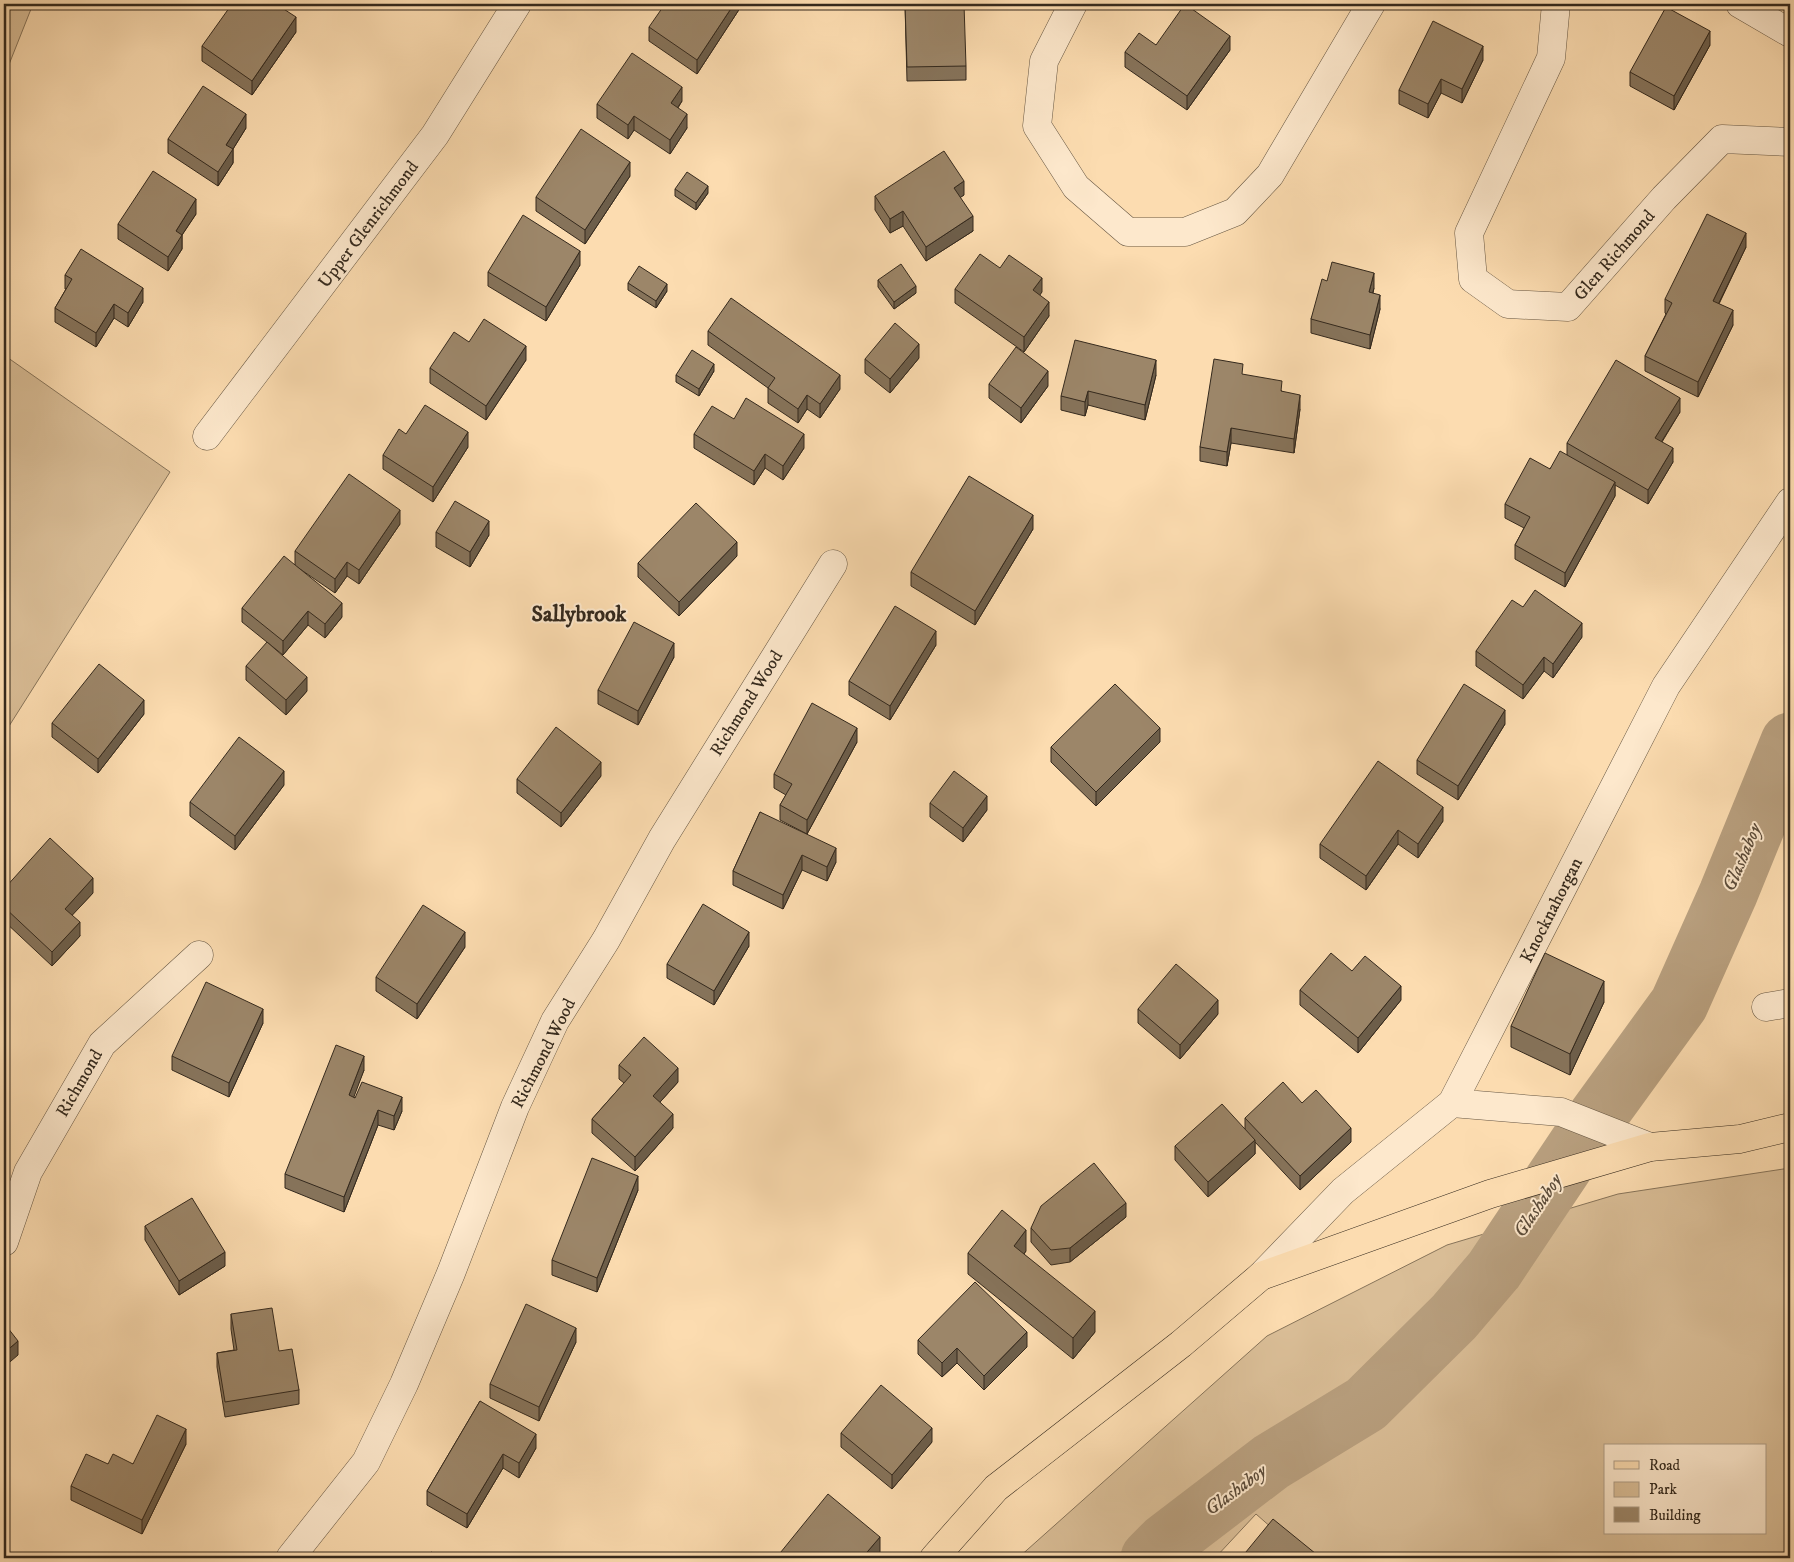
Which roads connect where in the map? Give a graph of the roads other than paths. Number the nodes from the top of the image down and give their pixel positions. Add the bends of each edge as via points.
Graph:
1 (517, 4) edge
2 (1072, 4) edge
3 (1371, 4) edge
4 (1556, 4) edge
5 (1740, 4) edge
6 (1790, 34) edge
7 (1790, 142) edge
8 (207, 436) dead end
9 (1790, 502) edge
10 (833, 564) dead end
11 (199, 955) dead end
12 (1452, 1103) junction
13 (1790, 1128) edge
14 (1650, 1147) junction
15 (4, 1242) edge
16 (1261, 1276) junction
17 (290, 1558) edge
18 (934, 1558) edge

1 - 8 street, Upper Glenrichmond via 435,135
2 - 3 street via 1044,61 1037,126 1076,187 1128,232 1185,232 1235,212 1270,176
4 - 7 street, Glen Richmond via 1551,58 1469,233 1473,279 1508,304 1568,307 1664,198 1722,139
5 - 6 street
9 - 12 street, Knocknahorgan via 1666,686
10 - 17 street, Richmond Wood via 662,839 606,940 555,1021 514,1107 408,1375 366,1462
11 - 15 street, Richmond via 102,1044 28,1172
12 - 14 street via 1560,1112
12 - 16 street, Knocknahorgan via 1343,1191
13 - 14 main road via 1740,1139
14 - 16 main road via 1490,1194
16 - 18 main road via 1181,1344 996,1488

